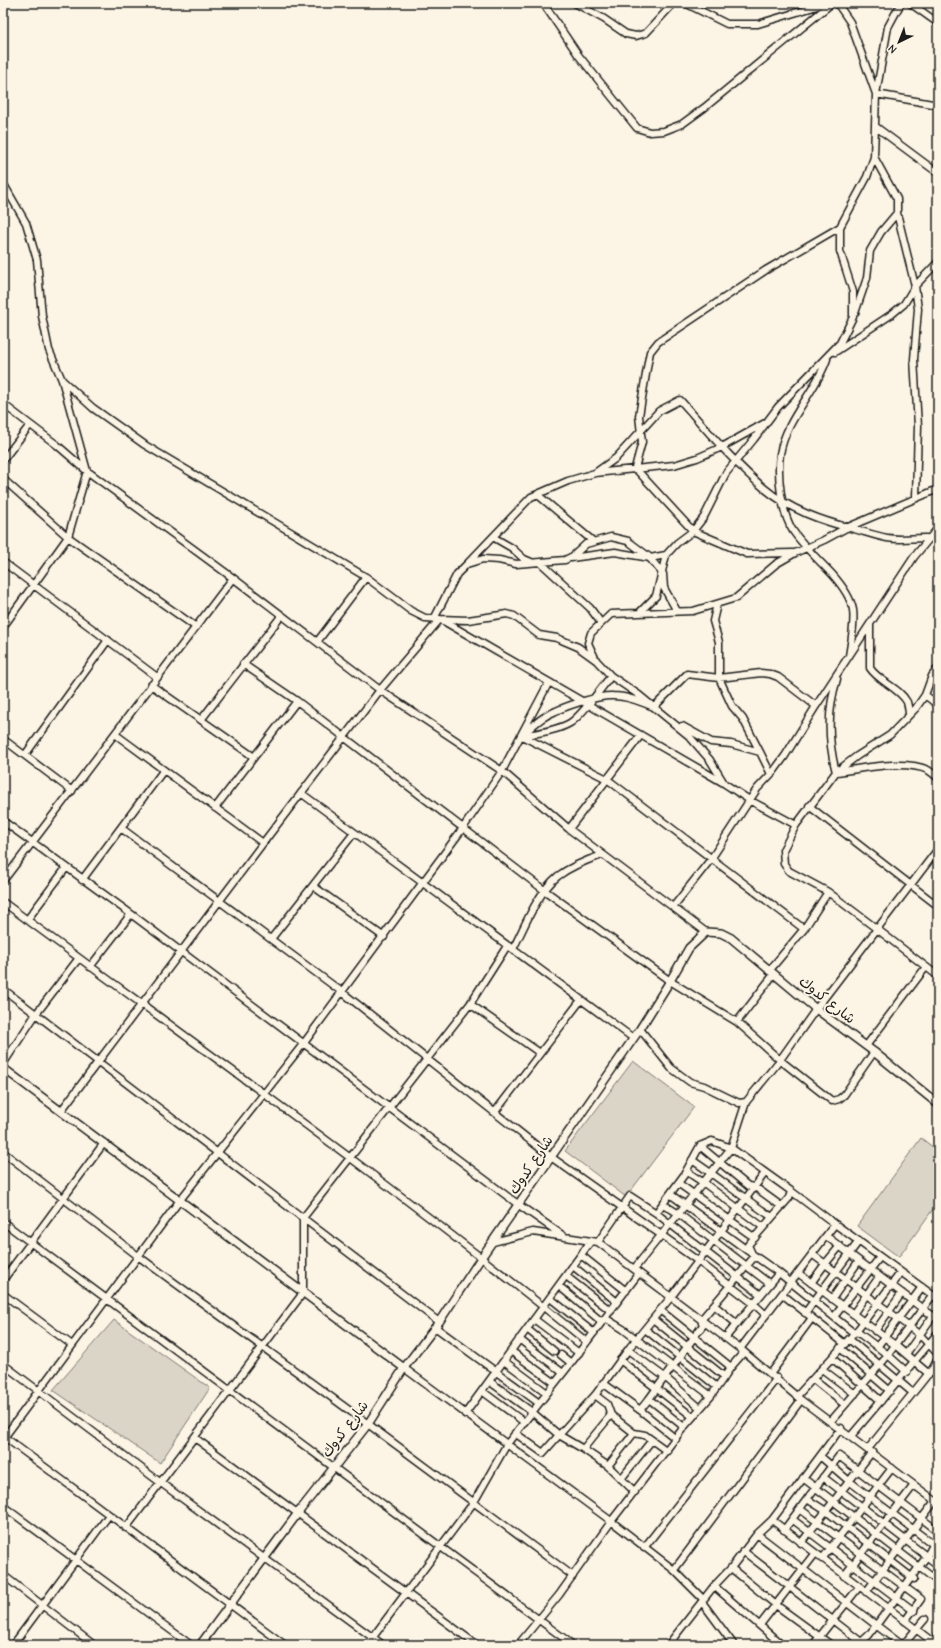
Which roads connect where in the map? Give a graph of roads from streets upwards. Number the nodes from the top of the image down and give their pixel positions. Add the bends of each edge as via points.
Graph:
1 (543, 3) edge
2 (575, 3) edge
3 (674, 3) edge
4 (685, 3) edge
5 (827, 3) edge
6 (832, 3) edge
7 (837, 3) edge
8 (901, 3) edge
9 (910, 3) edge
10 (938, 24) edge
11 (876, 94) junction
12 (938, 105) edge
13 (876, 127) junction
14 (874, 157) junction
15 (938, 173) edge
16 (3, 183) edge
17 (896, 213) junction
18 (840, 227) junction
19 (938, 262) edge
20 (915, 286) junction
21 (853, 317) junction
22 (827, 357) junction
23 (62, 380) junction
24 (3, 404) edge
25 (766, 422) junction
26 (30, 425) junction
27 (640, 431) junction
28 (722, 447) junction
29 (3, 460) edge
30 (735, 460) junction
31 (635, 468) junction
32 (87, 471) junction
33 (595, 473) junction
34 (3, 479) edge
35 (938, 489) edge
36 (538, 494) junction
37 (916, 497) junction
38 (783, 501) junction
39 (846, 528) junction
40 (938, 528) edge
41 (693, 531) junction
42 (68, 537) junction
43 (493, 537) junction
44 (929, 538) junction
45 (938, 539) edge
46 (594, 542) junction
47 (807, 548) junction
48 (795, 553) junction
49 (666, 555) junction
50 (569, 558) junction
51 (650, 558) junction
52 (3, 562) edge
53 (532, 563) junction
54 (542, 563) junction
55 (467, 564) junction
56 (662, 574) junction
57 (366, 577) junction
58 (233, 578) junction
59 (34, 586) junction
60 (717, 604) junction
61 (677, 611) junction
62 (639, 613) junction
63 (282, 615) junction
64 (437, 619) junction
65 (601, 623) junction
66 (870, 625) junction
67 (3, 627) edge
68 (196, 627) junction
69 (108, 640) junction
70 (317, 642) junction
71 (849, 656) junction
72 (596, 660) junction
73 (243, 664) junction
74 (938, 668) edge
75 (839, 671) junction
76 (611, 676) junction
77 (157, 677) junction
78 (719, 678) junction
79 (549, 682) junction
80 (151, 685) junction
81 (380, 690) junction
82 (925, 695) junction
83 (593, 699) junction
84 (297, 701) junction
85 (586, 703) junction
86 (938, 705) edge
87 (816, 706) junction
88 (654, 707) junction
89 (909, 715) junction
90 (668, 719) junction
91 (201, 720) junction
92 (115, 734) junction
93 (641, 735) junction
94 (522, 736) junction
95 (345, 737) junction
96 (3, 739) edge
97 (760, 752) junction
98 (25, 755) junction
99 (254, 757) junction
100 (502, 770) junction
101 (163, 771) junction
102 (836, 772) junction
103 (771, 774) junction
104 (938, 778) edge
105 (607, 779) junction
106 (725, 784) junction
107 (72, 791) junction
108 (301, 793) junction
109 (751, 801) junction
110 (809, 806) junction
111 (215, 808) junction
112 (3, 821) edge
113 (796, 825) junction
114 (121, 828) junction
115 (464, 828) junction
116 (569, 829) junction
117 (354, 833) junction
118 (32, 843) junction
119 (263, 843) junction
120 (938, 849) edge
121 (602, 855) junction
122 (711, 860) junction
123 (66, 868) junction
124 (82, 880) junction
125 (3, 881) edge
126 (422, 883) junction
127 (910, 885) junction
128 (313, 886) junction
129 (544, 890) junction
130 (828, 892) junction
131 (219, 900) junction
132 (3, 902) edge
133 (938, 906) edge
134 (673, 907) junction
135 (131, 914) junction
136 (27, 920) junction
137 (877, 928) junction
138 (804, 929) junction
139 (706, 932) junction
140 (384, 937) junction
141 (271, 939) junction
142 (513, 949) junction
143 (180, 952) junction
144 (79, 958) junction
145 (90, 967) junction
146 (926, 967) junction
147 (771, 973) junction
148 (938, 976) edge
149 (670, 981) junction
150 (3, 989) edge
151 (342, 992) junction
152 (581, 1000) junction
153 (470, 1004) junction
154 (141, 1005) junction
155 (816, 1009) junction
156 (36, 1014) junction
157 (737, 1022) junction
158 (640, 1029) junction
159 (633, 1038) junction
160 (304, 1043) junction
161 (866, 1046) junction
162 (874, 1052) junction
163 (540, 1053) junction
164 (427, 1058) junction
165 (780, 1060) junction
166 (98, 1061) junction
167 (3, 1064) edge
168 (3, 1068) edge
169 (263, 1094) junction
170 (746, 1102) junction
171 (938, 1104) edge
172 (389, 1107) junction
173 (61, 1112) junction
174 (495, 1112) junction
175 (104, 1143) junction
176 (700, 1146) junction
177 (731, 1148) junction
178 (3, 1152) edge
179 (217, 1153) junction
180 (551, 1157) junction
181 (349, 1158) junction
182 (692, 1160) junction
183 (720, 1162) junction
184 (686, 1171) junction
185 (712, 1173) junction
186 (765, 1173) junction
187 (678, 1183) junction
188 (704, 1183) junction
189 (755, 1187) junction
190 (791, 1191) junction
191 (670, 1194) junction
192 (695, 1194) junction
193 (63, 1198) junction
194 (180, 1200) junction
195 (745, 1200) junction
196 (663, 1204) junction
197 (686, 1205) junction
198 (519, 1206) junction
199 (782, 1206) junction
200 (622, 1207) junction
201 (738, 1208) junction
202 (656, 1213) junction
203 (679, 1214) junction
204 (772, 1217) junction
205 (303, 1218) junction
206 (730, 1219) junction
207 (3, 1222) edge
208 (835, 1224) junction
209 (670, 1225) junction
210 (763, 1227) junction
211 (721, 1231) junction
212 (662, 1235) junction
213 (826, 1236) junction
214 (564, 1237) junction
215 (755, 1238) junction
216 (595, 1241) junction
217 (713, 1241) junction
218 (859, 1241) junction
219 (31, 1242) junction
220 (493, 1242) junction
221 (840, 1246) junction
222 (706, 1251) junction
223 (812, 1254) junction
224 (849, 1254) junction
225 (581, 1255) junction
226 (754, 1255) junction
227 (138, 1256) junction
228 (880, 1257) junction
229 (481, 1258) junction
230 (698, 1261) junction
231 (858, 1262) junction
232 (825, 1264) junction
233 (747, 1265) junction
234 (573, 1266) junction
235 (869, 1270) junction
236 (636, 1271) junction
237 (836, 1272) junction
238 (901, 1272) junction
239 (780, 1273) junction
240 (798, 1273) junction
241 (566, 1276) junction
242 (738, 1276) junction
243 (879, 1277) junction
244 (3, 1280) edge
245 (846, 1280) junction
246 (790, 1283) junction
247 (811, 1283) junction
248 (770, 1284) junction
249 (730, 1285) junction
250 (559, 1286) junction
251 (891, 1286) junction
252 (922, 1287) junction
253 (856, 1288) junction
254 (626, 1291) junction
255 (822, 1291) junction
256 (303, 1293) junction
257 (902, 1293) junction
258 (3, 1294) edge
259 (761, 1294) junction
260 (782, 1294) junction
261 (866, 1295) junction
262 (671, 1297) junction
263 (936, 1297) edge
264 (550, 1298) junction
265 (832, 1299) junction
266 (106, 1300) junction
267 (814, 1301) junction
268 (912, 1301) junction
269 (617, 1302) junction
270 (714, 1304) junction
271 (754, 1304) junction
272 (878, 1304) junction
273 (543, 1306) junction
274 (843, 1306) junction
275 (922, 1309) junction
276 (660, 1310) junction
277 (611, 1311) junction
278 (889, 1312) junction
279 (805, 1313) junction
280 (853, 1314) junction
281 (766, 1315) junction
282 (834, 1317) junction
283 (935, 1317) edge
284 (812, 1318) junction
285 (534, 1319) junction
286 (653, 1319) junction
287 (898, 1319) junction
288 (604, 1320) junction
289 (701, 1320) junction
290 (863, 1322) junction
291 (737, 1324) junction
292 (437, 1325) junction
293 (909, 1327) junction
294 (527, 1329) junction
295 (645, 1329) junction
296 (875, 1331) junction
297 (594, 1332) junction
298 (855, 1332) junction
299 (920, 1335) junction
300 (938, 1335) edge
301 (694, 1337) junction
302 (884, 1337) junction
303 (725, 1338) junction
304 (519, 1339) junction
305 (636, 1339) junction
306 (587, 1342) junction
307 (845, 1344) junction
308 (928, 1344) junction
309 (72, 1345) junction
310 (895, 1345) junction
311 (262, 1346) junction
312 (687, 1347) junction
313 (877, 1347) junction
314 (554, 1350) dead end
315 (628, 1350) junction
316 (511, 1351) junction
317 (742, 1351) junction
318 (579, 1353) junction
319 (906, 1354) junction
320 (938, 1354) edge
321 (560, 1355) dead end
322 (888, 1355) junction
323 (680, 1357) junction
324 (832, 1358) junction
325 (938, 1359) edge
326 (620, 1360) junction
327 (504, 1361) junction
328 (915, 1362) junction
329 (3, 1364) edge
330 (571, 1364) junction
331 (880, 1365) junction
332 (673, 1367) junction
333 (731, 1367) junction
334 (404, 1368) junction
335 (822, 1369) junction
336 (496, 1371) junction
337 (906, 1372) junction
338 (563, 1373) junction
339 (771, 1373) junction
340 (928, 1374) junction
341 (872, 1375) junction
342 (725, 1377) junction
343 (665, 1378) junction
344 (777, 1378) junction
345 (813, 1379) junction
346 (489, 1381) junction
347 (899, 1381) junction
348 (555, 1383) junction
349 (603, 1383) junction
350 (863, 1384) junction
351 (717, 1387) junction
352 (657, 1388) junction
353 (231, 1390) junction
354 (890, 1390) junction
355 (38, 1391) junction
356 (482, 1391) junction
357 (547, 1393) junction
358 (913, 1393) junction
359 (855, 1394) junction
360 (595, 1395) junction
361 (711, 1396) junction
362 (799, 1398) junction
363 (649, 1399) junction
364 (881, 1401) junction
365 (539, 1403) junction
366 (845, 1405) junction
367 (700, 1408) junction
368 (640, 1410) junction
369 (532, 1412) junction
370 (465, 1414) junction
371 (611, 1415) junction
372 (693, 1417) junction
373 (831, 1421) junction
374 (524, 1422) junction
375 (368, 1424) junction
376 (684, 1427) junction
377 (841, 1428) junction
378 (634, 1433) junction
379 (515, 1434) junction
380 (559, 1435) junction
381 (851, 1436) junction
382 (4, 1437) edge
383 (195, 1438) junction
384 (676, 1439) junction
385 (652, 1440) junction
386 (506, 1444) junction
387 (583, 1450) junction
388 (870, 1451) junction
389 (667, 1452) junction
390 (820, 1456) junction
391 (334, 1466) junction
392 (608, 1466) junction
393 (831, 1467) junction
394 (892, 1468) junction
395 (858, 1470) junction
396 (823, 1477) junction
397 (621, 1478) junction
398 (803, 1478) junction
399 (849, 1481) junction
400 (161, 1483) junction
401 (878, 1485) junction
402 (914, 1485) junction
403 (816, 1487) junction
404 (842, 1491) junction
405 (635, 1492) junction
406 (869, 1497) junction
407 (807, 1499) junction
408 (834, 1501) junction
409 (474, 1502) junction
410 (900, 1502) junction
411 (937, 1502) edge
412 (3, 1506) edge
413 (862, 1507) junction
414 (800, 1509) junction
415 (826, 1511) junction
416 (298, 1513) junction
417 (892, 1514) junction
418 (109, 1515) junction
419 (854, 1518) junction
420 (792, 1519) junction
421 (922, 1519) junction
422 (772, 1520) junction
423 (611, 1522) junction
424 (818, 1522) junction
425 (884, 1524) junction
426 (126, 1528) junction
427 (846, 1528) junction
428 (784, 1530) junction
429 (913, 1530) junction
430 (938, 1531) edge
431 (810, 1532) junction
432 (757, 1534) junction
433 (876, 1534) junction
434 (838, 1538) junction
435 (906, 1540) junction
436 (801, 1543) junction
437 (868, 1545) junction
438 (441, 1547) junction
439 (936, 1547) edge
440 (644, 1548) junction
441 (830, 1548) junction
442 (744, 1551) junction
443 (898, 1551) junction
444 (815, 1554) junction
445 (861, 1554) junction
446 (927, 1556) junction
447 (265, 1559) junction
448 (822, 1559) junction
449 (76, 1560) junction
450 (890, 1561) junction
451 (852, 1565) junction
452 (938, 1565) edge
453 (919, 1566) junction
454 (731, 1568) junction
455 (674, 1570) junction
456 (802, 1570) junction
457 (882, 1571) junction
458 (3, 1575) edge
459 (573, 1576) junction
460 (844, 1576) junction
461 (938, 1577) edge
462 (913, 1578) junction
463 (874, 1581) junction
464 (714, 1586) junction
465 (904, 1586) junction
466 (789, 1587) junction
467 (859, 1587) junction
468 (866, 1592) junction
469 (406, 1593) junction
470 (896, 1598) junction
471 (702, 1601) junction
472 (846, 1603) junction
473 (230, 1605) junction
474 (776, 1605) junction
475 (43, 1606) junction
476 (888, 1608) junction
477 (914, 1611) junction
478 (925, 1619) dead end
479 (539, 1620) junction
480 (832, 1620) junction
481 (906, 1621) junction
482 (760, 1625) junction
483 (876, 1625) junction
484 (916, 1629) junction
485 (938, 1635) edge
486 (372, 1637) junction
487 (819, 1637) junction
488 (778, 1644) edge
489 (861, 1644) edge
490 (932, 1644) edge
491 (13, 1645) edge
492 (94, 1645) edge
493 (191, 1645) edge
494 (200, 1645) edge
495 (285, 1645) edge
496 (367, 1645) edge
497 (383, 1645) edge
498 (477, 1645) edge
499 (518, 1645) edge
500 (573, 1645) edge
501 (668, 1645) edge
502 (734, 1645) edge
503 (813, 1645) edge
504 (831, 1645) edge
505 (903, 1645) edge

1 - 6 street via 579,56 624,112 638,128 650,132 664,131 682,124
2 - 3 street via 626,34 636,36 646,33
4 - 5 street via 727,24 758,24
7 - 11 street via 850,22
8 - 11 street via 888,27
9 - 10 street
11 - 12 street
11 - 13 street
13 - 14 street
13 - 15 street
14 - 17 street via 898,199
14 - 18 street via 868,177
16 - 23 street via 26,223 35,253 42,316 49,350
17 - 20 street
17 - 21 street via 870,251 867,278
18 - 21 street via 840,251 853,292
18 - 27 street via 766,270 658,342 650,352 639,416
19 - 20 street
20 - 22 street via 904,304 892,314
20 - 37 street via 918,309 914,359 918,426
21 - 22 street via 840,343
22 - 25 street via 778,406
22 - 38 street via 816,382 786,434 780,453 778,471
23 - 32 street
23 - 57 street via 92,408 145,445
24 - 26 street
25 - 28 street
25 - 30 street
26 - 29 street
26 - 32 street
27 - 28 street via 659,411 680,400
27 - 31 street via 642,442
27 - 33 street via 616,458
28 - 30 street
28 - 31 street via 674,465
30 - 38 street via 764,488
30 - 41 street via 726,472 704,517
31 - 33 street
31 - 41 street
32 - 42 street
32 - 58 street
33 - 36 street
34 - 42 street
35 - 37 street
36 - 43 street via 531,497
36 - 46 street
37 - 39 street
38 - 39 street via 819,520
38 - 47 street via 793,530
39 - 44 street via 900,540
39 - 47 street
40 - 44 street
41 - 48 street via 747,554
41 - 49 street
42 - 59 street
42 - 68 street
43 - 53 street
43 - 55 street
44 - 45 street
44 - 66 street
46 - 50 street via 586,544
46 - 51 street via 611,537 628,541
47 - 48 street
47 - 71 street via 842,586 853,610
48 - 60 street via 776,564 736,598
49 - 51 street
49 - 56 street
50 - 51 street via 615,552
50 - 54 street
51 - 56 street
52 - 59 street
53 - 54 street
53 - 55 street via 516,564 482,559
54 - 65 street via 590,608
55 - 64 street via 457,574
56 - 61 street via 664,588
56 - 62 street via 656,596
57 - 64 street via 411,611 425,618
57 - 70 street
58 - 63 street
58 - 68 street
59 - 67 street
59 - 69 street
60 - 61 street via 693,611
60 - 78 street via 713,621 719,642
61 - 62 street
62 - 65 street via 611,614
63 - 70 street
63 - 73 street
64 - 72 street via 468,620 507,614 514,616 539,635 557,638 578,647
64 - 79 street
64 - 81 street
65 - 72 street via 592,633 588,643
66 - 71 street
66 - 89 street via 870,668 903,697
68 - 77 street
69 - 77 street
69 - 98 street
70 - 81 street
71 - 75 street
72 - 76 street
73 - 84 street
73 - 91 street
74 - 82 street
75 - 87 street
75 - 102 street via 832,698 829,727
76 - 83 street
76 - 88 street
77 - 80 street
78 - 87 street via 770,674 778,677
78 - 88 street via 687,674
78 - 97 street via 732,706 743,718
79 - 85 street
79 - 94 street
80 - 91 street
80 - 92 street
81 - 95 street
81 - 100 street
82 - 86 street
82 - 89 street
83 - 85 street
83 - 88 street via 612,696 636,700
84 - 95 street
84 - 99 street
85 - 93 street
85 - 94 street via 555,711 533,725
85 - 94 street via 570,723
87 - 103 street
88 - 90 street
89 - 102 street via 890,735
90 - 97 street via 711,742 731,744
90 - 106 street via 689,736 710,760
91 - 99 street
92 - 101 street
92 - 107 street
93 - 105 street
93 - 106 street
94 - 100 street
94 - 105 street
95 - 108 street
95 - 115 street
96 - 98 street
97 - 103 street
98 - 107 street
99 - 111 street
100 - 115 street
100 - 116 street
101 - 111 street
101 - 114 street
102 - 104 street via 892,765 915,766 928,770
102 - 110 street
103 - 109 street via 757,789
105 - 116 street
105 - 122 street
106 - 109 street
107 - 118 street
108 - 117 street
108 - 119 street
109 - 113 street
109 - 122 street
110 - 113 street
110 - 127 street
111 - 119 street
112 - 118 street
113 - 130 street via 783,850 784,864 789,871
114 - 124 street
114 - 131 street
115 - 126 street
115 - 129 street
116 - 121 street
117 - 126 street
117 - 128 street
118 - 123 street
118 - 125 street
119 - 131 street
120 - 127 street
121 - 129 street via 558,876
121 - 134 street
122 - 134 street
122 - 138 street
123 - 124 street
123 - 136 street
124 - 135 street
126 - 140 street
126 - 142 street
127 - 133 street
127 - 137 street
128 - 140 street
128 - 141 street
129 - 142 street
129 - 149 street
130 - 137 street
130 - 138 street
131 - 141 street
131 - 143 street
132 - 136 street
134 - 139 street
135 - 143 street
135 - 145 street
136 - 144 street
137 - 146 street
137 - 155 street
138 - 147 street
139 - 147 street, شارع كدوك via 721,933 731,938
139 - 149 street, شارع كدوك via 689,948
140 - 151 street
141 - 151 street
142 - 152 street
142 - 153 street via 507,946
143 - 154 street
143 - 160 street
144 - 145 street
144 - 156 street
145 - 154 street
146 - 148 street
146 - 161 street
147 - 155 street, شارع كدوك
147 - 157 street
149 - 157 street
149 - 158 street, شارع كدوك
150 - 156 street
151 - 160 street
151 - 164 street
152 - 159 street
152 - 163 street
153 - 163 street
153 - 164 street
154 - 166 street
154 - 169 street
155 - 161 street, شارع كدوك
155 - 165 street
156 - 166 street
156 - 167 street
157 - 165 street
158 - 159 street, شارع كدوك
158 - 170 street via 671,1068 690,1082 739,1103
159 - 180 street, شارع كدوك
160 - 169 street
160 - 172 street
161 - 162 street, شارع كدوك
162 - 165 street via 844,1095 839,1100 832,1101
162 - 171 street, شارع كدوك
163 - 174 street
164 - 172 street
164 - 174 street
165 - 170 street
166 - 173 street
166 - 179 street
168 - 173 street
169 - 179 street
169 - 181 street
170 - 177 street
172 - 181 street
172 - 198 street
173 - 175 street
174 - 180 street
175 - 193 street
175 - 194 street
176 - 177 street via 712,1141
176 - 182 street
176 - 183 street
177 - 183 street
177 - 186 street
178 - 193 street
179 - 194 street
179 - 205 street
180 - 198 street, شارع كدوك
180 - 200 street
181 - 205 street
181 - 229 street
182 - 184 street
182 - 185 street
183 - 185 street
183 - 189 street via 748,1186
184 - 187 street
184 - 188 street
185 - 188 street
185 - 195 street
186 - 189 street
186 - 190 street
187 - 191 street
187 - 192 street
188 - 192 street
188 - 201 street
189 - 195 street
189 - 199 street
190 - 199 street
190 - 208 street
191 - 196 street
191 - 197 street
192 - 197 street
192 - 206 street
193 - 219 street
193 - 227 street
194 - 227 street
194 - 256 street
195 - 201 street
195 - 204 street
196 - 202 street
196 - 203 street
197 - 203 street
197 - 211 street
198 - 214 street
198 - 220 street, شارع كدوك
199 - 204 street
200 - 202 street via 630,1196
200 - 212 street
200 - 216 street
201 - 206 street
201 - 210 street
202 - 209 street
203 - 209 street
203 - 217 street
204 - 210 street
205 - 256 street
205 - 292 street
206 - 211 street
206 - 215 street
207 - 219 street
208 - 213 street
208 - 218 street
209 - 212 street
209 - 222 street
210 - 215 street
211 - 217 street
211 - 226 street
212 - 230 street
212 - 236 street
213 - 221 street
213 - 223 street
214 - 216 street
214 - 220 street via 533,1232
215 - 226 street via 748,1245
216 - 225 street
216 - 236 street
217 - 222 street
217 - 233 street
218 - 224 street
218 - 228 street
219 - 244 street
219 - 266 street
220 - 229 street, شارع كدوك
221 - 224 street
221 - 232 street
222 - 230 street
222 - 242 street
223 - 232 street
223 - 240 street
224 - 231 street
224 - 237 street
225 - 234 street
225 - 254 street
226 - 233 street
226 - 239 street
227 - 266 street
227 - 311 street
228 - 235 street
228 - 238 street
229 - 273 street
229 - 292 street, شارع كدوك
230 - 249 street
230 - 262 street
231 - 235 street
231 - 245 street
232 - 237 street
232 - 247 street
233 - 242 street
233 - 248 street
234 - 241 street
234 - 269 street
235 - 243 street
235 - 253 street
236 - 254 street
236 - 262 street
237 - 245 street
237 - 255 street
238 - 251 street
238 - 252 street
239 - 246 street
239 - 248 street
240 - 246 street
240 - 247 street
241 - 250 street
241 - 277 street
242 - 249 street
242 - 259 street
243 - 251 street
243 - 261 street
245 - 253 street
245 - 265 street
246 - 260 street
246 - 267 street
247 - 255 street
248 - 259 street
249 - 270 street
249 - 271 street
250 - 264 street
250 - 288 street
251 - 257 street
251 - 272 street
252 - 263 street
252 - 268 street
253 - 261 street
253 - 274 street
254 - 269 street
255 - 265 street
255 - 267 street
256 - 311 street
256 - 334 street
257 - 268 street
257 - 278 street
258 - 309 street
259 - 271 street
260 - 279 street
260 - 281 street
261 - 272 street
261 - 280 street
262 - 276 street
262 - 289 street
263 - 275 street
264 - 273 street
264 - 297 street
265 - 274 street
266 - 309 street
266 - 353 street
267 - 279 street
267 - 282 street
268 - 275 street
268 - 287 street
269 - 277 street
270 - 289 street
270 - 291 street
271 - 281 street
271 - 291 street
272 - 278 street
272 - 290 street
273 - 285 street
273 - 306 street
274 - 280 street
274 - 282 street
275 - 283 street
275 - 293 street
276 - 286 street
276 - 301 street
277 - 288 street
278 - 287 street
278 - 296 street
279 - 284 street
280 - 290 street
281 - 317 street
282 - 298 street
283 - 299 street
284 - 307 street
284 - 339 street
285 - 294 street
285 - 318 street
286 - 295 street
286 - 312 street
287 - 293 street
287 - 302 street
288 - 297 street
288 - 305 street
289 - 301 street via 703,1325
289 - 303 street
290 - 296 street
290 - 298 street
291 - 303 street
292 - 334 street, شارع كدوك
292 - 336 street
293 - 299 street
293 - 310 street
294 - 304 street
294 - 314 street
295 - 305 street
295 - 323 street
296 - 302 street
297 - 306 street
298 - 307 street
298 - 313 street
299 - 308 street
299 - 319 street
300 - 308 street
301 - 312 street
301 - 333 street
302 - 310 street
302 - 313 street
303 - 317 street
304 - 316 street
304 - 338 street
305 - 315 street
305 - 332 street
306 - 318 street
307 - 324 street
307 - 331 street
307 - 341 street
308 - 320 street
308 - 328 street
309 - 355 street
310 - 319 street
310 - 322 street
311 - 353 street
311 - 375 street
312 - 323 street
312 - 342 street
313 - 322 street
315 - 326 street
315 - 343 street
316 - 327 street
316 - 348 street
317 - 333 street
317 - 339 street
318 - 330 street
319 - 328 street
321 - 330 street
322 - 331 street
322 - 337 street
323 - 332 street
323 - 351 street
324 - 335 street
324 - 350 street
325 - 340 street
326 - 349 street
326 - 352 street
327 - 336 street
327 - 357 street
328 - 337 street
328 - 340 street
329 - 355 street
330 - 338 street
331 - 341 street
331 - 347 street
332 - 343 street
332 - 361 street
333 - 342 street
334 - 370 street
334 - 375 street, شارع كدوك
335 - 345 street
335 - 359 street
336 - 346 street
336 - 365 street
337 - 347 street
338 - 348 street
339 - 344 street
340 - 358 street
341 - 350 street
341 - 354 street
342 - 351 street
343 - 352 street
343 - 367 street
344 - 362 street
344 - 440 street
345 - 362 street
345 - 366 street
346 - 356 street
346 - 369 street
347 - 354 street
347 - 358 street
348 - 357 street
349 - 360 street
349 - 368 street
350 - 359 street
350 - 364 street
351 - 361 street
352 - 363 street
352 - 372 street
353 - 383 street
353 - 391 street
354 - 364 street
355 - 382 street
355 - 400 street
356 - 370 street
356 - 374 street
357 - 365 street
358 - 388 street
359 - 366 street
360 - 371 street via 607,1404
360 - 380 street
361 - 367 street
362 - 373 street
362 - 455 street
363 - 368 street
363 - 376 street
364 - 381 street
365 - 369 street
366 - 373 street
367 - 372 street
368 - 384 street
369 - 374 street
369 - 380 street
370 - 386 street
371 - 378 street
371 - 387 street
372 - 376 street
373 - 377 street
374 - 379 street
375 - 391 street, شارع كدوك
375 - 409 street
376 - 384 street
377 - 381 street
377 - 390 street
378 - 385 street via 645,1435
378 - 392 street
379 - 380 street via 543,1453
379 - 386 street
380 - 387 street
381 - 388 street
382 - 418 street
383 - 400 street
383 - 416 street
384 - 389 street
385 - 389 street
385 - 397 street
386 - 409 street
386 - 423 street
387 - 392 street
388 - 394 street
388 - 395 street
389 - 405 street
390 - 393 street
390 - 398 street
391 - 416 street, شارع كدوك
391 - 438 street
392 - 397 street
393 - 395 street via 839,1456
393 - 396 street
393 - 399 street
394 - 401 street
394 - 402 street
395 - 399 street
395 - 401 street
396 - 403 street
396 - 404 street
397 - 405 street
398 - 403 street
398 - 422 street
399 - 404 street
399 - 406 street
400 - 426 street
400 - 447 street
401 - 406 street
401 - 410 street
402 - 410 street
402 - 411 street
403 - 407 street
403 - 408 street
404 - 408 street
404 - 413 street
405 - 423 street
406 - 413 street
406 - 417 street
407 - 414 street
407 - 415 street
408 - 415 street
408 - 419 street
409 - 438 street
409 - 459 street
410 - 417 street
410 - 421 street
411 - 421 street
412 - 449 street
413 - 419 street
413 - 425 street
414 - 420 street
414 - 424 street
415 - 424 street
415 - 427 street
416 - 447 street, شارع كدوك
416 - 469 street
417 - 425 street
417 - 429 street
418 - 426 street
418 - 449 street
419 - 427 street
419 - 433 street
420 - 428 street
420 - 431 street
421 - 429 street
421 - 430 street
422 - 428 street
422 - 432 street
423 - 440 street
423 - 459 street
424 - 431 street
424 - 434 street
425 - 433 street
425 - 435 street
426 - 473 street
427 - 434 street
427 - 437 street
428 - 436 street
429 - 435 street
429 - 439 street
431 - 436 street
431 - 441 street
432 - 442 street
432 - 456 street
433 - 437 street
433 - 443 street
434 - 441 street
434 - 445 street
435 - 443 street
435 - 446 street
436 - 444 street
437 - 445 street
437 - 450 street
438 - 469 street
438 - 479 street
439 - 446 street
440 - 455 street
441 - 448 street
441 - 451 street
442 - 454 street
442 - 466 street
443 - 450 street
443 - 453 street
444 - 448 street
444 - 456 street
445 - 451 street
445 - 457 street
446 - 452 street
446 - 453 street
447 - 473 street, شارع كدوك
447 - 486 street
448 - 460 street
449 - 475 street
449 - 493 street
450 - 457 street
450 - 462 street
451 - 460 street
451 - 463 street
453 - 461 street via 936,1580
453 - 462 street
454 - 464 street
454 - 474 street
455 - 471 street
456 - 466 street
456 - 472 street
457 - 463 street
457 - 465 street
458 - 475 street
459 - 479 street
460 - 467 street
462 - 465 street
463 - 468 street
463 - 470 street
464 - 471 street
464 - 482 street
465 - 470 street
465 - 477 street via 921,1600
466 - 474 street
466 - 480 street
467 - 468 street
467 - 472 street
468 - 476 street
469 - 486 street
469 - 498 street
470 - 476 street
470 - 477 street
471 - 501 street
471 - 502 street
472 - 480 street
472 - 483 street
473 - 494 street, شارع كدوك
473 - 495 street
474 - 482 street
474 - 487 street
475 - 491 street
475 - 492 street
476 - 481 street
476 - 483 street
477 - 481 street
478 - 484 street
479 - 499 street
479 - 500 street
480 - 487 street
480 - 489 street
481 - 484 street
482 - 488 street
483 - 489 street
483 - 505 street
484 - 490 street
484 - 505 street
485 - 490 street
486 - 496 street
486 - 497 street
487 - 503 street
487 - 504 street

